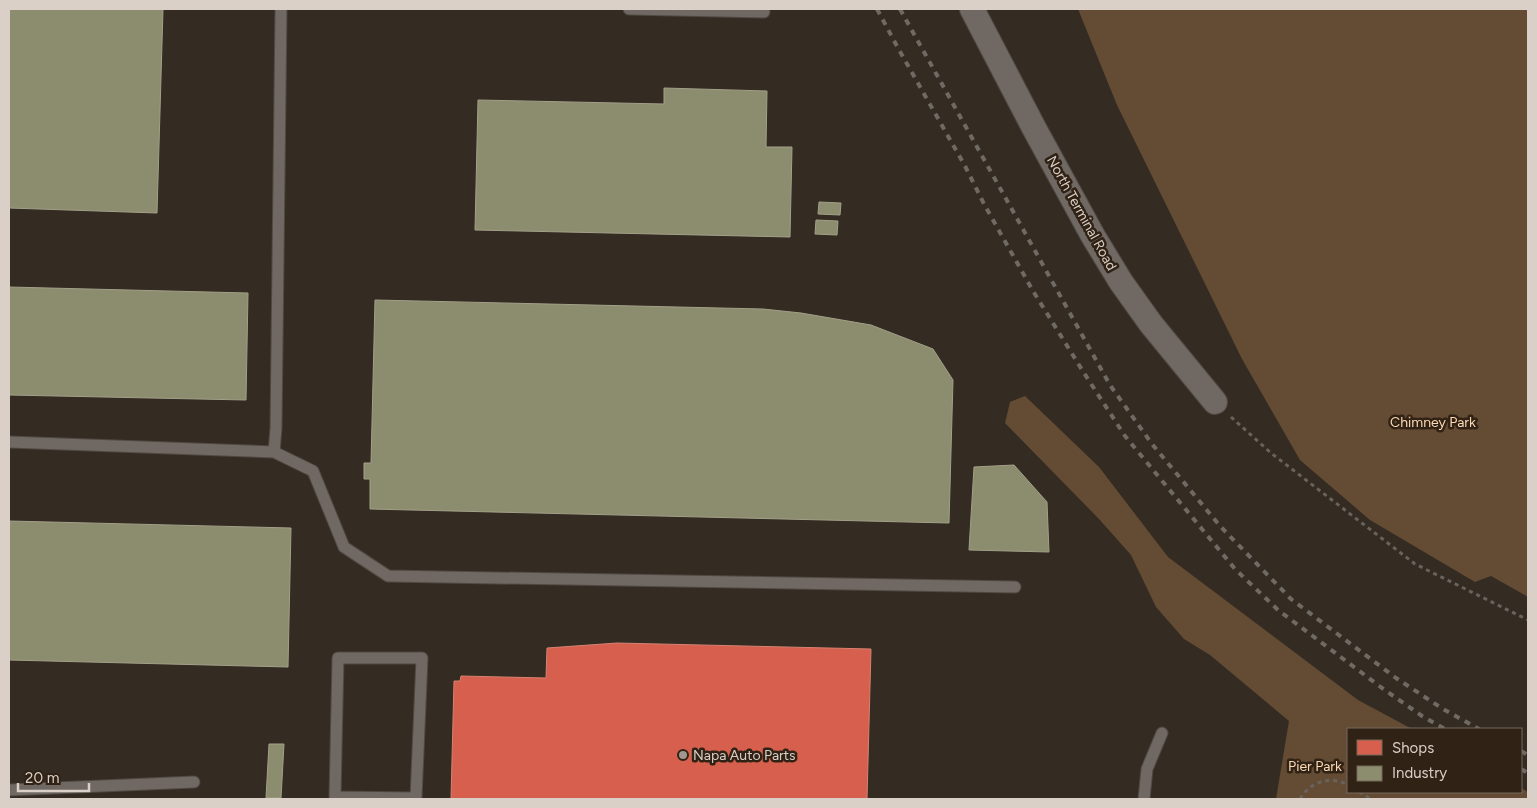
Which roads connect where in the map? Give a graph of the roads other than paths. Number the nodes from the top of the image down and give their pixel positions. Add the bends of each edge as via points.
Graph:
1 (281, 9) edge
2 (629, 9) edge
3 (972, 9) edge
4 (764, 12) dead end
5 (1215, 402) road end
6 (9, 442) edge
7 (274, 452) junction
8 (1015, 587) dead end
9 (1162, 732) dead end
10 (194, 782) dead end
11 (9, 790) edge
12 (416, 798) edge
13 (1144, 799) edge

1 - 7 lane
2 - 4 lane
3 - 5 street, North Terminal Road via 1034,128 1121,282
6 - 7 lane
7 - 8 lane via 313,471 344,547 388,576
9 - 13 lane via 1146,769
10 - 11 lane
12 - 12 lane via 422,658 338,658 335,797

